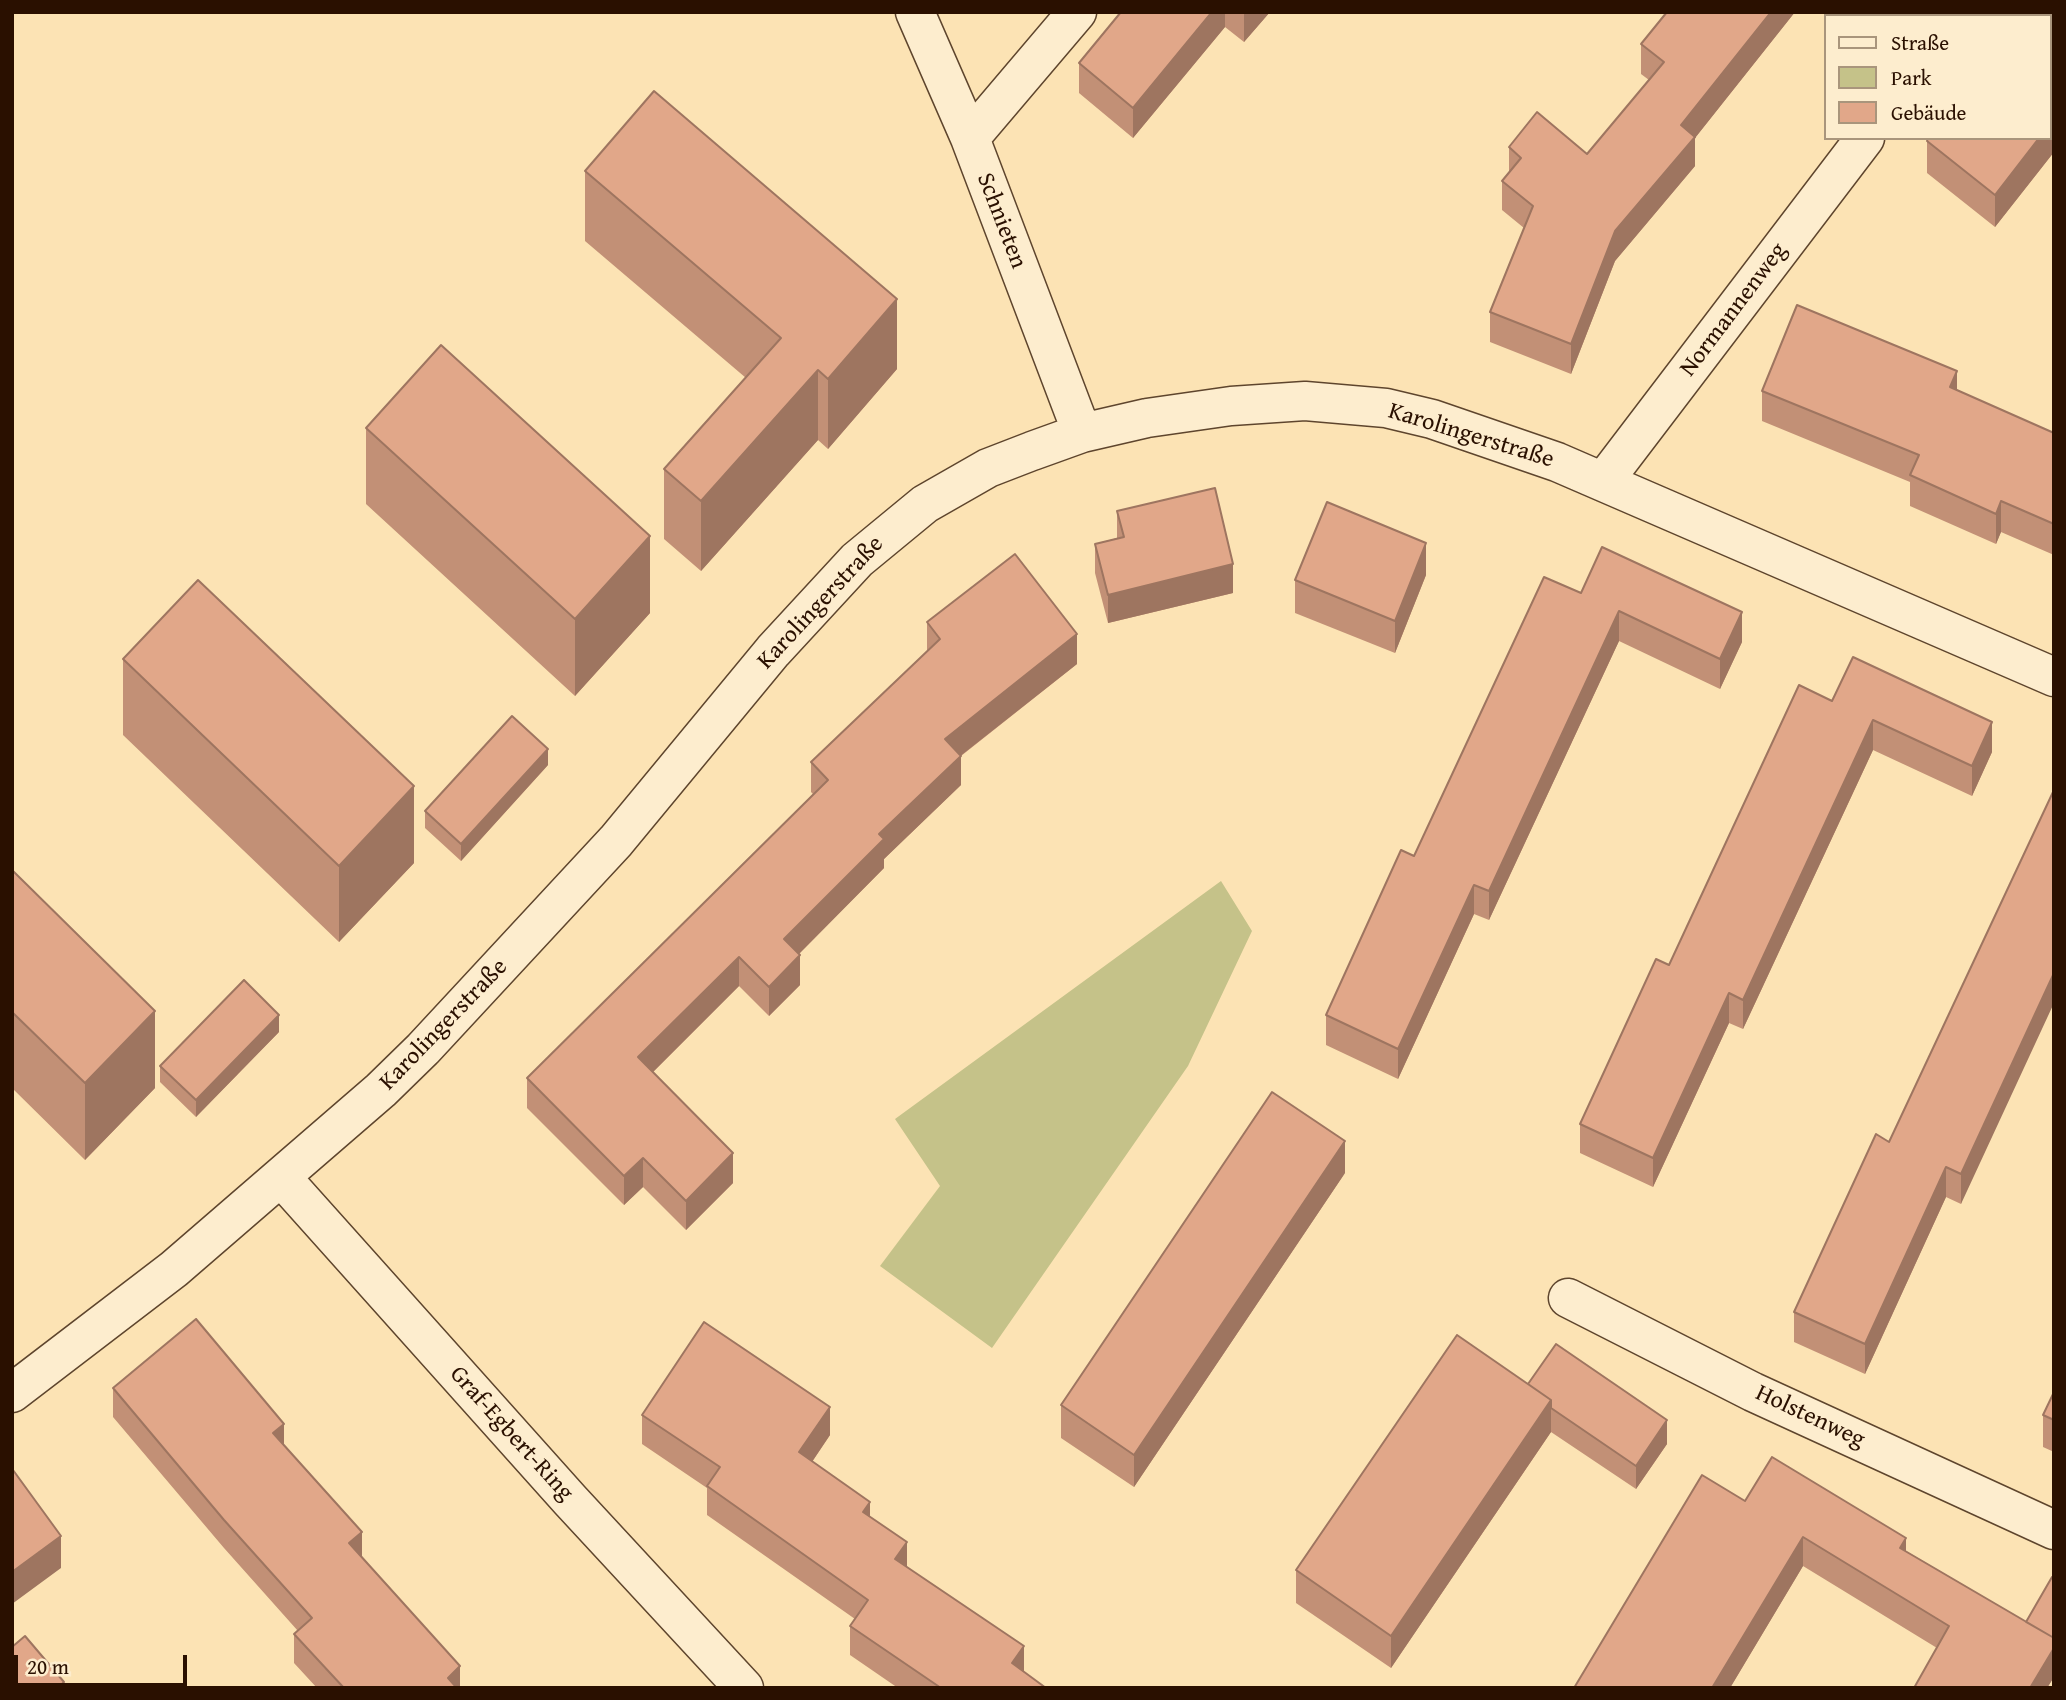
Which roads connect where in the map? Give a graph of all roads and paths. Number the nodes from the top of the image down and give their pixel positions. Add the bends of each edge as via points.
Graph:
1 (915, 12) edge
2 (1077, 12) edge
3 (970, 138) junction
4 (1863, 140) edge
5 (1082, 433) junction
6 (1603, 482) junction
7 (2054, 677) edge
8 (281, 1177) junction
9 (1569, 1298) dead end
10 (12, 1393) edge
11 (2054, 1530) edge
12 (744, 1688) edge

1 - 3 street, Schnieten
2 - 3 street
3 - 5 street, Schnieten
4 - 6 street, Normannenweg
5 - 6 street, Karolingerstraße via 1231,406 1342,403 1432,419 1521,448
5 - 8 street, Karolingerstraße via 988,468 956,485 896,526 857,560 504,964 381,1090
6 - 7 street, Karolingerstraße
8 - 10 street, Karolingerstraße via 174,1269
8 - 12 street, Graf-Egbert-Ring
9 - 11 street, Holstenweg via 1753,1392

